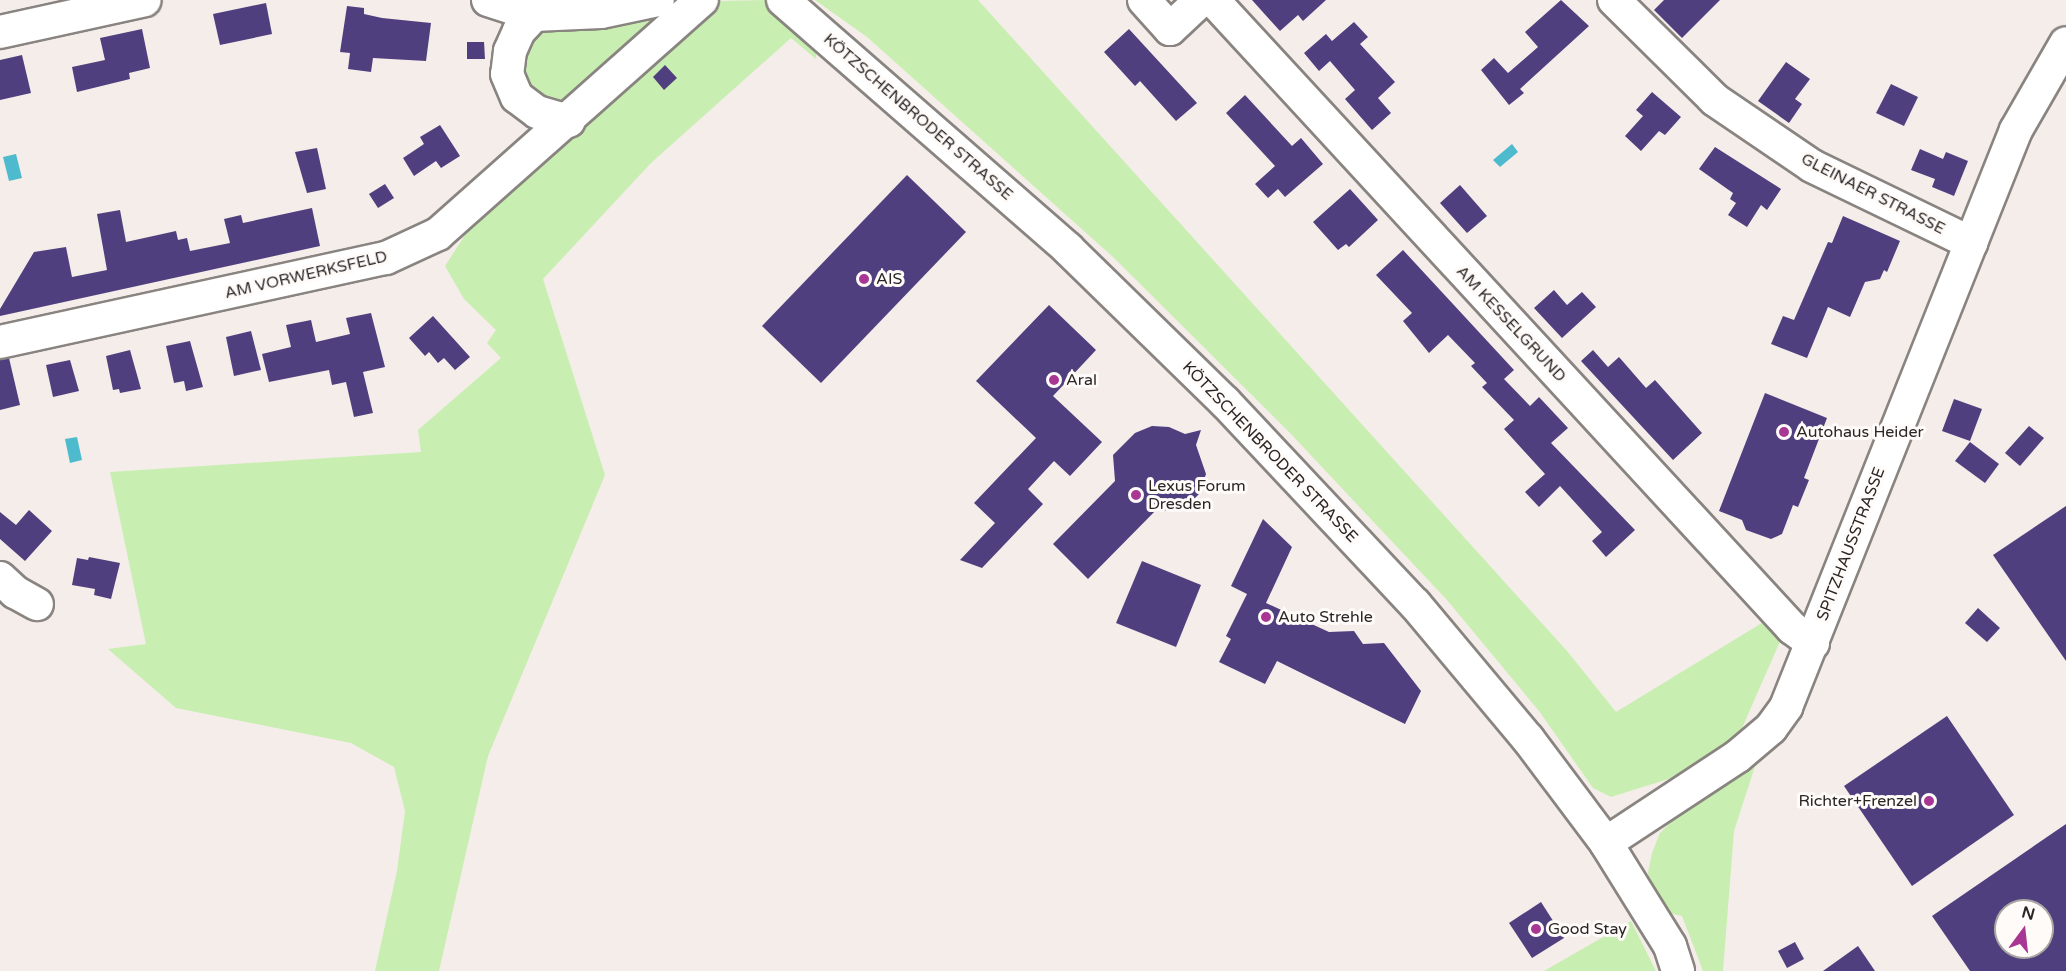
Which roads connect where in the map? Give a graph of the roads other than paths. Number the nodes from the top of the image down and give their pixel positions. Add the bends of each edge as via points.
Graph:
1 (145, 0) edge
2 (488, 0) edge
3 (658, 0) edge
4 (702, 0) edge
5 (783, 0) edge
6 (1144, 0) edge
7 (1201, 0) edge
8 (1213, 0) edge
9 (1614, 0) edge
10 (534, 15) junction
11 (0, 32) edge
12 (2066, 43) edge
13 (569, 121) junction
14 (1971, 243) junction
15 (0, 342) edge
16 (0, 578) edge
17 (37, 604) dead end
18 (1813, 643) junction
19 (1606, 843) junction
20 (1678, 971) edge

1 - 11 street
2 - 10 street
3 - 10 street via 601,12
4 - 13 street, AM VORWERKSFELD
5 - 19 street, KÖTZSCHENBRODER STRASSE via 1060,242 1225,402 1415,604 1528,739
6 - 7 street via 1170,29
8 - 18 street, AM KESSELGRUND via 1792,628
9 - 14 street, GLEINAER STRASSE via 1715,100 1812,166
10 - 13 street via 519,31 510,51 507,74 517,97 537,112
12 - 14 street, SPITZHAUSSTRASSE via 2016,130
13 - 15 street, AM VORWERKSFELD via 438,234 386,258
14 - 18 street, SPITZHAUSSTRASSE
16 - 17 street
18 - 19 street, SPITZHAUSSTRASSE via 1786,707 1771,728 1738,756
19 - 20 street, KÖTZSCHENBRODER STRASSE via 1670,946

